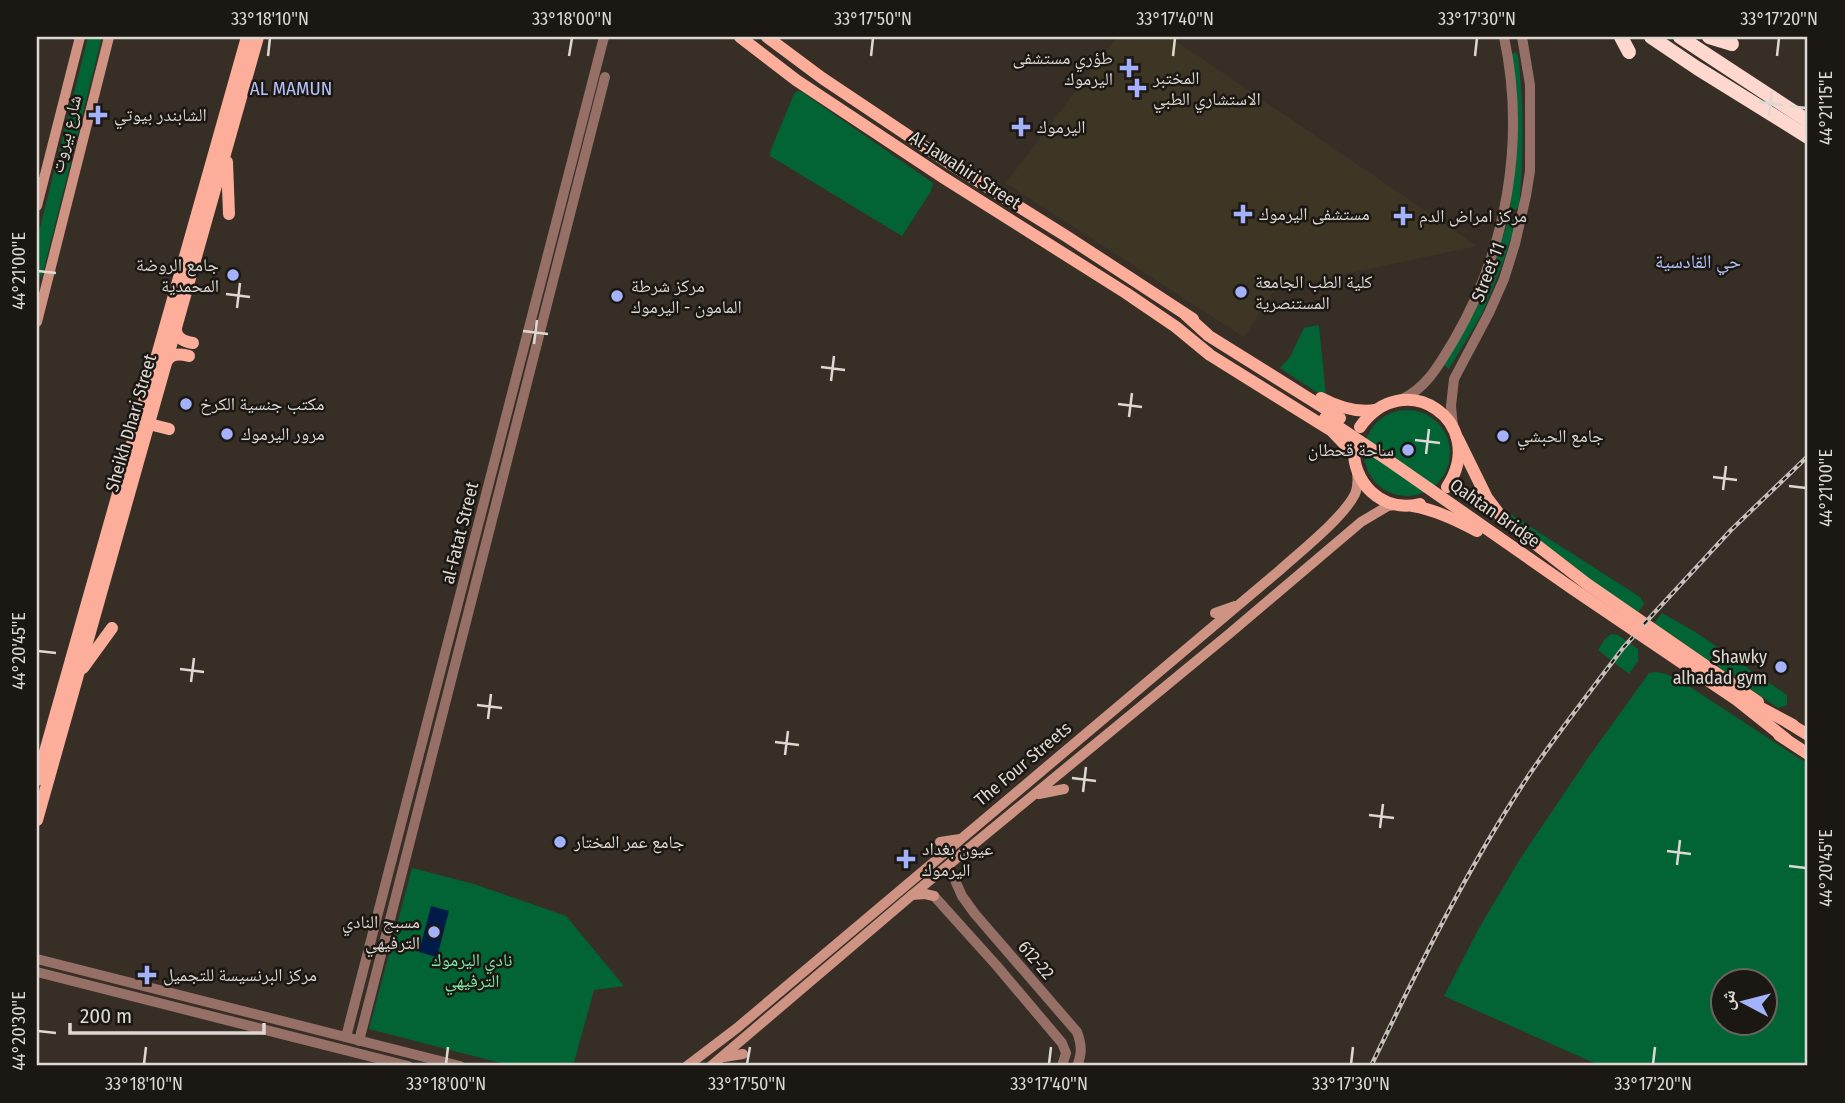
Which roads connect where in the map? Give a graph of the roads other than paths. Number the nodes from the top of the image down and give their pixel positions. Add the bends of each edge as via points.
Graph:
1 (80, 37) edge
2 (109, 37) edge
3 (247, 37) edge
4 (258, 37) edge
5 (604, 37) edge
6 (740, 37) edge
7 (767, 37) edge
8 (1621, 37) edge
9 (1651, 37) edge
10 (1680, 37) edge
11 (1709, 37) edge
12 (1524, 39) edge
13 (1505, 41) edge
14 (1732, 44) dead end
15 (1629, 52) dead end
16 (605, 77) dead end
17 (1808, 121) edge
18 (1808, 137) edge
19 (228, 144) junction
20 (41, 172) edge
21 (37, 206) edge
22 (1504, 212) junction
23 (229, 214) dead end
24 (1523, 216) junction
25 (534, 310) junction
26 (545, 313) junction
27 (1186, 315) junction
28 (37, 322) edge
29 (1176, 327) junction
30 (176, 328) junction
31 (193, 343) dead end
32 (1222, 349) junction
33 (189, 356) dead end
34 (167, 361) junction
35 (1401, 400) junction
36 (1376, 410) junction
37 (149, 424) junction
38 (1360, 427) dead end
39 (169, 429) dead end
40 (1456, 433) junction
41 (1357, 472) junction
42 (1447, 487) dead end
43 (1435, 498) dead end
44 (1394, 505) junction
45 (1413, 506) junction
46 (467, 570) junction
47 (479, 573) junction
48 (1241, 604) junction
49 (1215, 613) dead end
50 (112, 628) dead end
51 (1245, 632) dead end
52 (1229, 634) junction
53 (78, 673) junction
54 (1739, 698) junction
55 (1793, 725) junction
56 (1808, 735) edge
57 (1786, 739) junction
58 (1808, 754) edge
59 (37, 780) edge
60 (1064, 789) dead end
61 (1036, 794) junction
62 (999, 807) junction
63 (1007, 817) junction
64 (986, 818) junction
65 (37, 820) edge
66 (992, 830) junction
67 (960, 839) junction
68 (940, 842) dead end
69 (953, 863) junction
70 (954, 878) joint
71 (912, 895) junction
72 (934, 896) joint
73 (377, 918) junction
74 (389, 922) junction
75 (37, 959) edge
76 (37, 972) edge
77 (1048, 998) junction
78 (196, 999) junction
79 (1033, 1008) junction
80 (191, 1011) junction
81 (347, 1034) junction
82 (360, 1037) junction
83 (743, 1054) dead end
84 (721, 1058) junction
85 (408, 1066) edge
86 (460, 1066) edge
87 (687, 1066) edge
88 (711, 1066) edge
89 (1062, 1066) edge
90 (1077, 1066) edge

1 - 20 main road, شارع بيروت
2 - 28 main road, شارع بيروت
3 - 59 main road, Sheikh Dhari Street
4 - 19 main road, Sheikh Dhari Street
5 - 25 street, al-Fatat Street
6 - 29 main road, Al-Jawahiri Street via 796,80
7 - 27 main road, Al-Jawahiri Street via 951,165
8 - 15 highway
9 - 18 highway
10 - 17 highway
11 - 14 highway
12 - 13 street
12 - 24 street, Street 11 via 1531,128
13 - 22 street, Street 11 via 1513,162
16 - 26 street, al-Fatat Street
19 - 23 main road
19 - 30 main road, Sheikh Dhari Street
20 - 21 main road, شارع بيروت
22 - 24 street
22 - 35 street, Street 11 via 1496,245 1462,326 1432,376
24 - 40 street, Street 11 via 1496,298 1456,374 1451,396
25 - 26 street
25 - 46 street, al-Fatat Street
26 - 47 street, al-Fatat Street
27 - 32 main road, Qahtan Bridge
27 - 36 main road via 1331,404
29 - 32 main road, Qahtan Bridge
29 - 41 main road via 1210,355 1354,448
30 - 31 main road via 181,339
30 - 34 main road, Sheikh Dhari Street
32 - 54 main road, Qahtan Bridge via 1354,427
33 - 34 main road via 176,355
34 - 37 main road, Sheikh Dhari Street
35 - 36 main road
35 - 40 main road via 1432,406
36 - 38 main road
37 - 39 main road
37 - 53 main road, Sheikh Dhari Street
40 - 42 main road via 1458,464
40 - 55 main road via 1487,498 1503,519 1587,584
41 - 44 main road via 1368,489
41 - 48 main road, The Four Streets via 1355,493 1341,514
43 - 45 main road
44 - 45 main road
44 - 52 main road, The Four Streets via 1361,522
45 - 57 main road via 1459,521 1492,540
46 - 47 street
46 - 73 street, al-Fatat Street
47 - 74 street, al-Fatat Street
48 - 49 main road
48 - 62 main road, The Four Streets via 1072,738
50 - 53 main road
51 - 52 main road
52 - 61 main road, The Four Streets
53 - 65 main road, Sheikh Dhari Street
54 - 55 main road, Qahtan Bridge
54 - 57 main road, Qahtan Bridge
55 - 56 main road
57 - 58 main road
60 - 61 main road
61 - 63 main road, The Four Streets
62 - 63 main road
62 - 64 main road, The Four Streets
63 - 66 main road, The Four Streets
64 - 66 main road via 992,822
64 - 67 main road, The Four Streets
66 - 69 main road, The Four Streets
67 - 68 main road
67 - 87 main road, The Four Streets
69 - 70 main road
69 - 71 main road, The Four Streets
70 - 77 street, 612-22 via 966,901
71 - 72 main road
71 - 84 main road, The Four Streets
72 - 79 street, 612-22
73 - 74 street
73 - 81 street, al-Fatat Street
74 - 82 street, al-Fatat Street
75 - 78 street
76 - 80 street
77 - 79 street
77 - 90 street, 612-22 via 1077,1032 1082,1044
78 - 80 street
78 - 81 street
79 - 89 street, 612-22 via 1062,1043 1066,1053
80 - 85 street
81 - 82 street
82 - 86 street
83 - 84 main road
84 - 88 main road, The Four Streets

